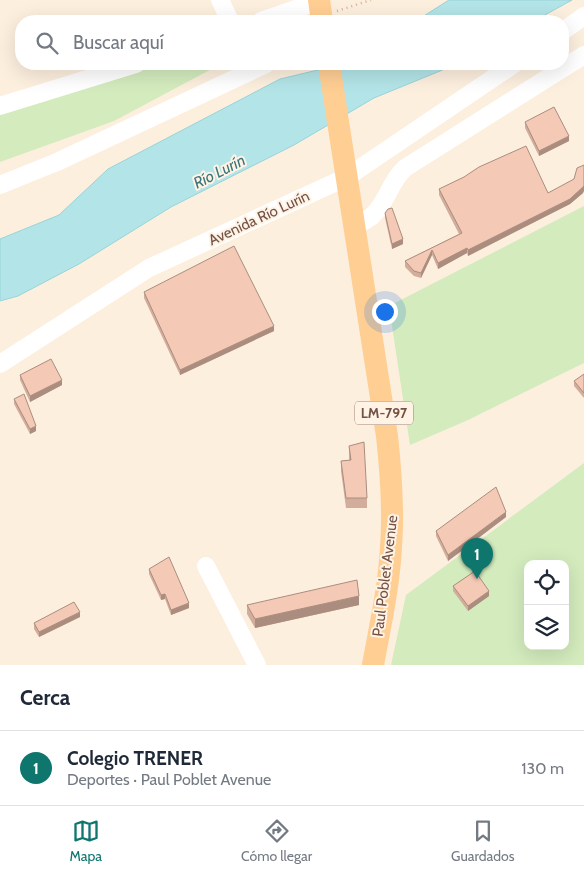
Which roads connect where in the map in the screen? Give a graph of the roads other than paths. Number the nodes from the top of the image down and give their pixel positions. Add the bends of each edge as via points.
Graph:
1 (220, 0) edge
2 (320, 10) edge
3 (227, 15) edge
4 (293, 15) edge
5 (584, 16) edge
6 (569, 26) edge
7 (584, 55) edge
8 (569, 64) edge
9 (117, 70) edge
10 (253, 70) edge
11 (330, 70) edge
12 (504, 70) edge
13 (560, 70) edge
14 (0, 106) edge
15 (346, 169) junction
16 (0, 185) edge
17 (355, 227) junction
18 (0, 364) edge
19 (206, 566) dead end
20 (257, 665) edge
21 (373, 665) edge

1 - 3 street
2 - 4 street
5 - 6 street
7 - 8 street
9 - 14 street
10 - 16 street via 57,162
11 - 15 main road, LM-797
12 - 15 street, Avenida Río Lurín
13 - 17 street via 404,168 372,216
15 - 17 main road, Paul Poblet Avenue / LM-797
15 - 18 street, Avenida Río Lurín via 149,268
17 - 21 main road, Paul Poblet Avenue / LM-797 via 392,474 391,549
19 - 20 street

